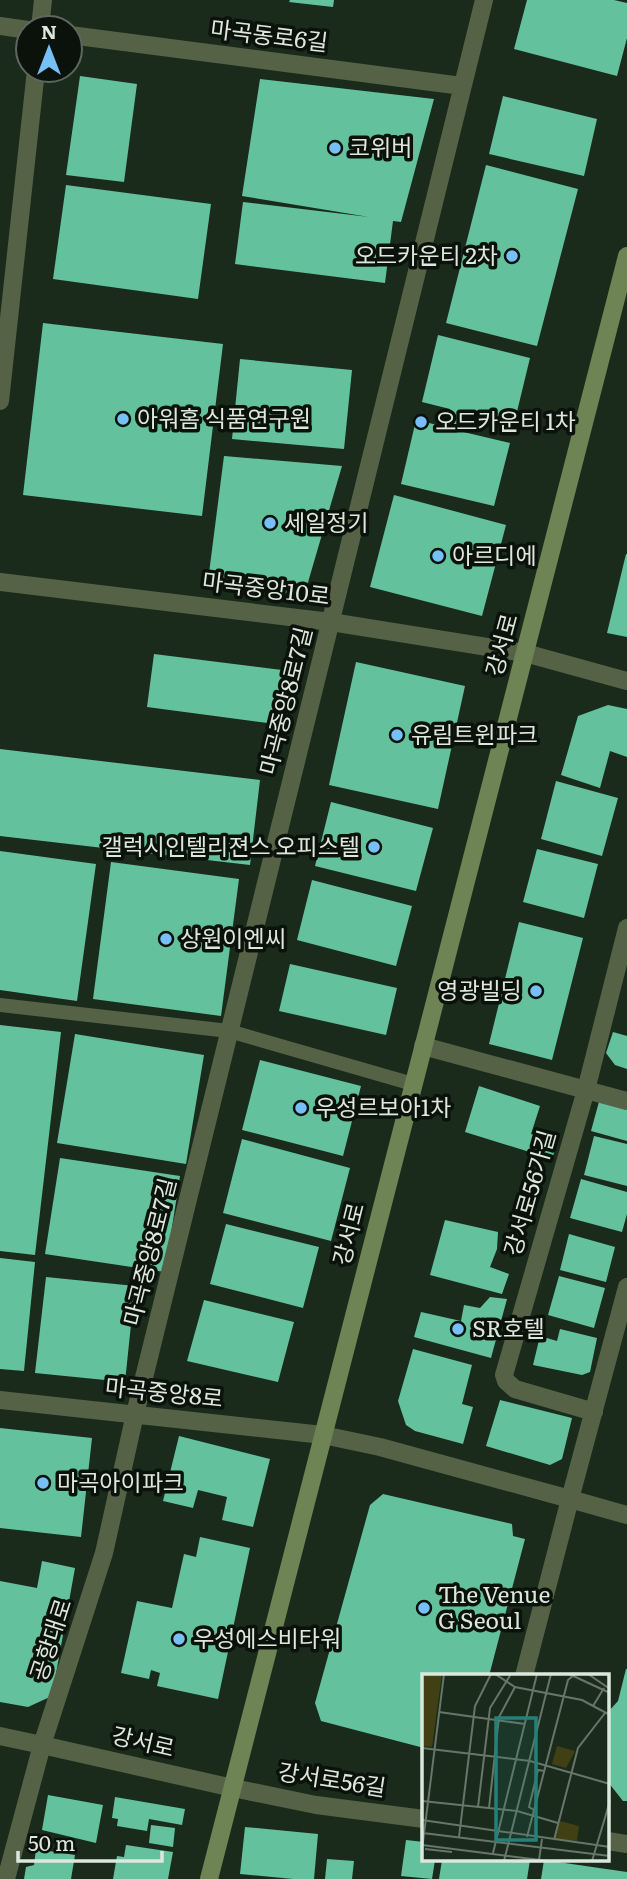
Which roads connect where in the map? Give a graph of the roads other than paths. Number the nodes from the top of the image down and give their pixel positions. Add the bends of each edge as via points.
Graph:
1 (484, 0) edge
2 (84, 37) edge
3 (34, 84) edge
4 (462, 86) junction
5 (627, 256) edge
6 (0, 401) edge
7 (0, 582) edge
8 (331, 622) junction
9 (525, 653) junction
10 (627, 681) edge
11 (627, 928) edge
12 (0, 1005) edge
13 (229, 1031) junction
14 (423, 1046) junction
15 (413, 1084) junction
16 (586, 1090) junction
17 (627, 1101) edge
18 (627, 1287) edge
19 (0, 1400) edge
20 (594, 1412) junction
21 (135, 1414) junction
22 (323, 1434) junction
23 (570, 1499) junction
24 (627, 1515) edge
25 (525, 1674) edge
26 (0, 1736) edge
27 (42, 1745) junction
28 (233, 1788) junction
29 (422, 1819) edge
30 (6, 1879) edge
31 (209, 1879) edge

1 - 4 street, 마곡중앙8로7길
2 - 4 street, 마곡동로6길
3 - 6 street
4 - 8 street, 마곡중앙8로7길
5 - 9 main road, 강서로
7 - 8 street, 마곡중앙10로
8 - 9 street, 마곡중앙10로
8 - 13 street, 마곡중앙8로7길
9 - 10 street, 마곡중앙10로
9 - 14 main road, 강서로
11 - 16 street, 강서로56가길
12 - 13 street
13 - 15 street
13 - 21 street, 마곡중앙8로7길
14 - 15 main road, 강서로
14 - 16 street
15 - 22 main road, 강서로
16 - 17 street
16 - 20 street, 강서로56가길 via 504,1375 515,1389
18 - 20 street
19 - 21 street, 마곡중앙8로
20 - 23 street
21 - 22 street, 마곡중앙8로
21 - 27 street, 공항대로 via 104,1553
22 - 23 street
22 - 28 main road, 강서로
23 - 24 street
23 - 25 street
26 - 27 street, 강서로
27 - 28 street, 강서로
27 - 30 street, 공항대로
28 - 29 street, 강서로56길
28 - 31 main road, 강서로

